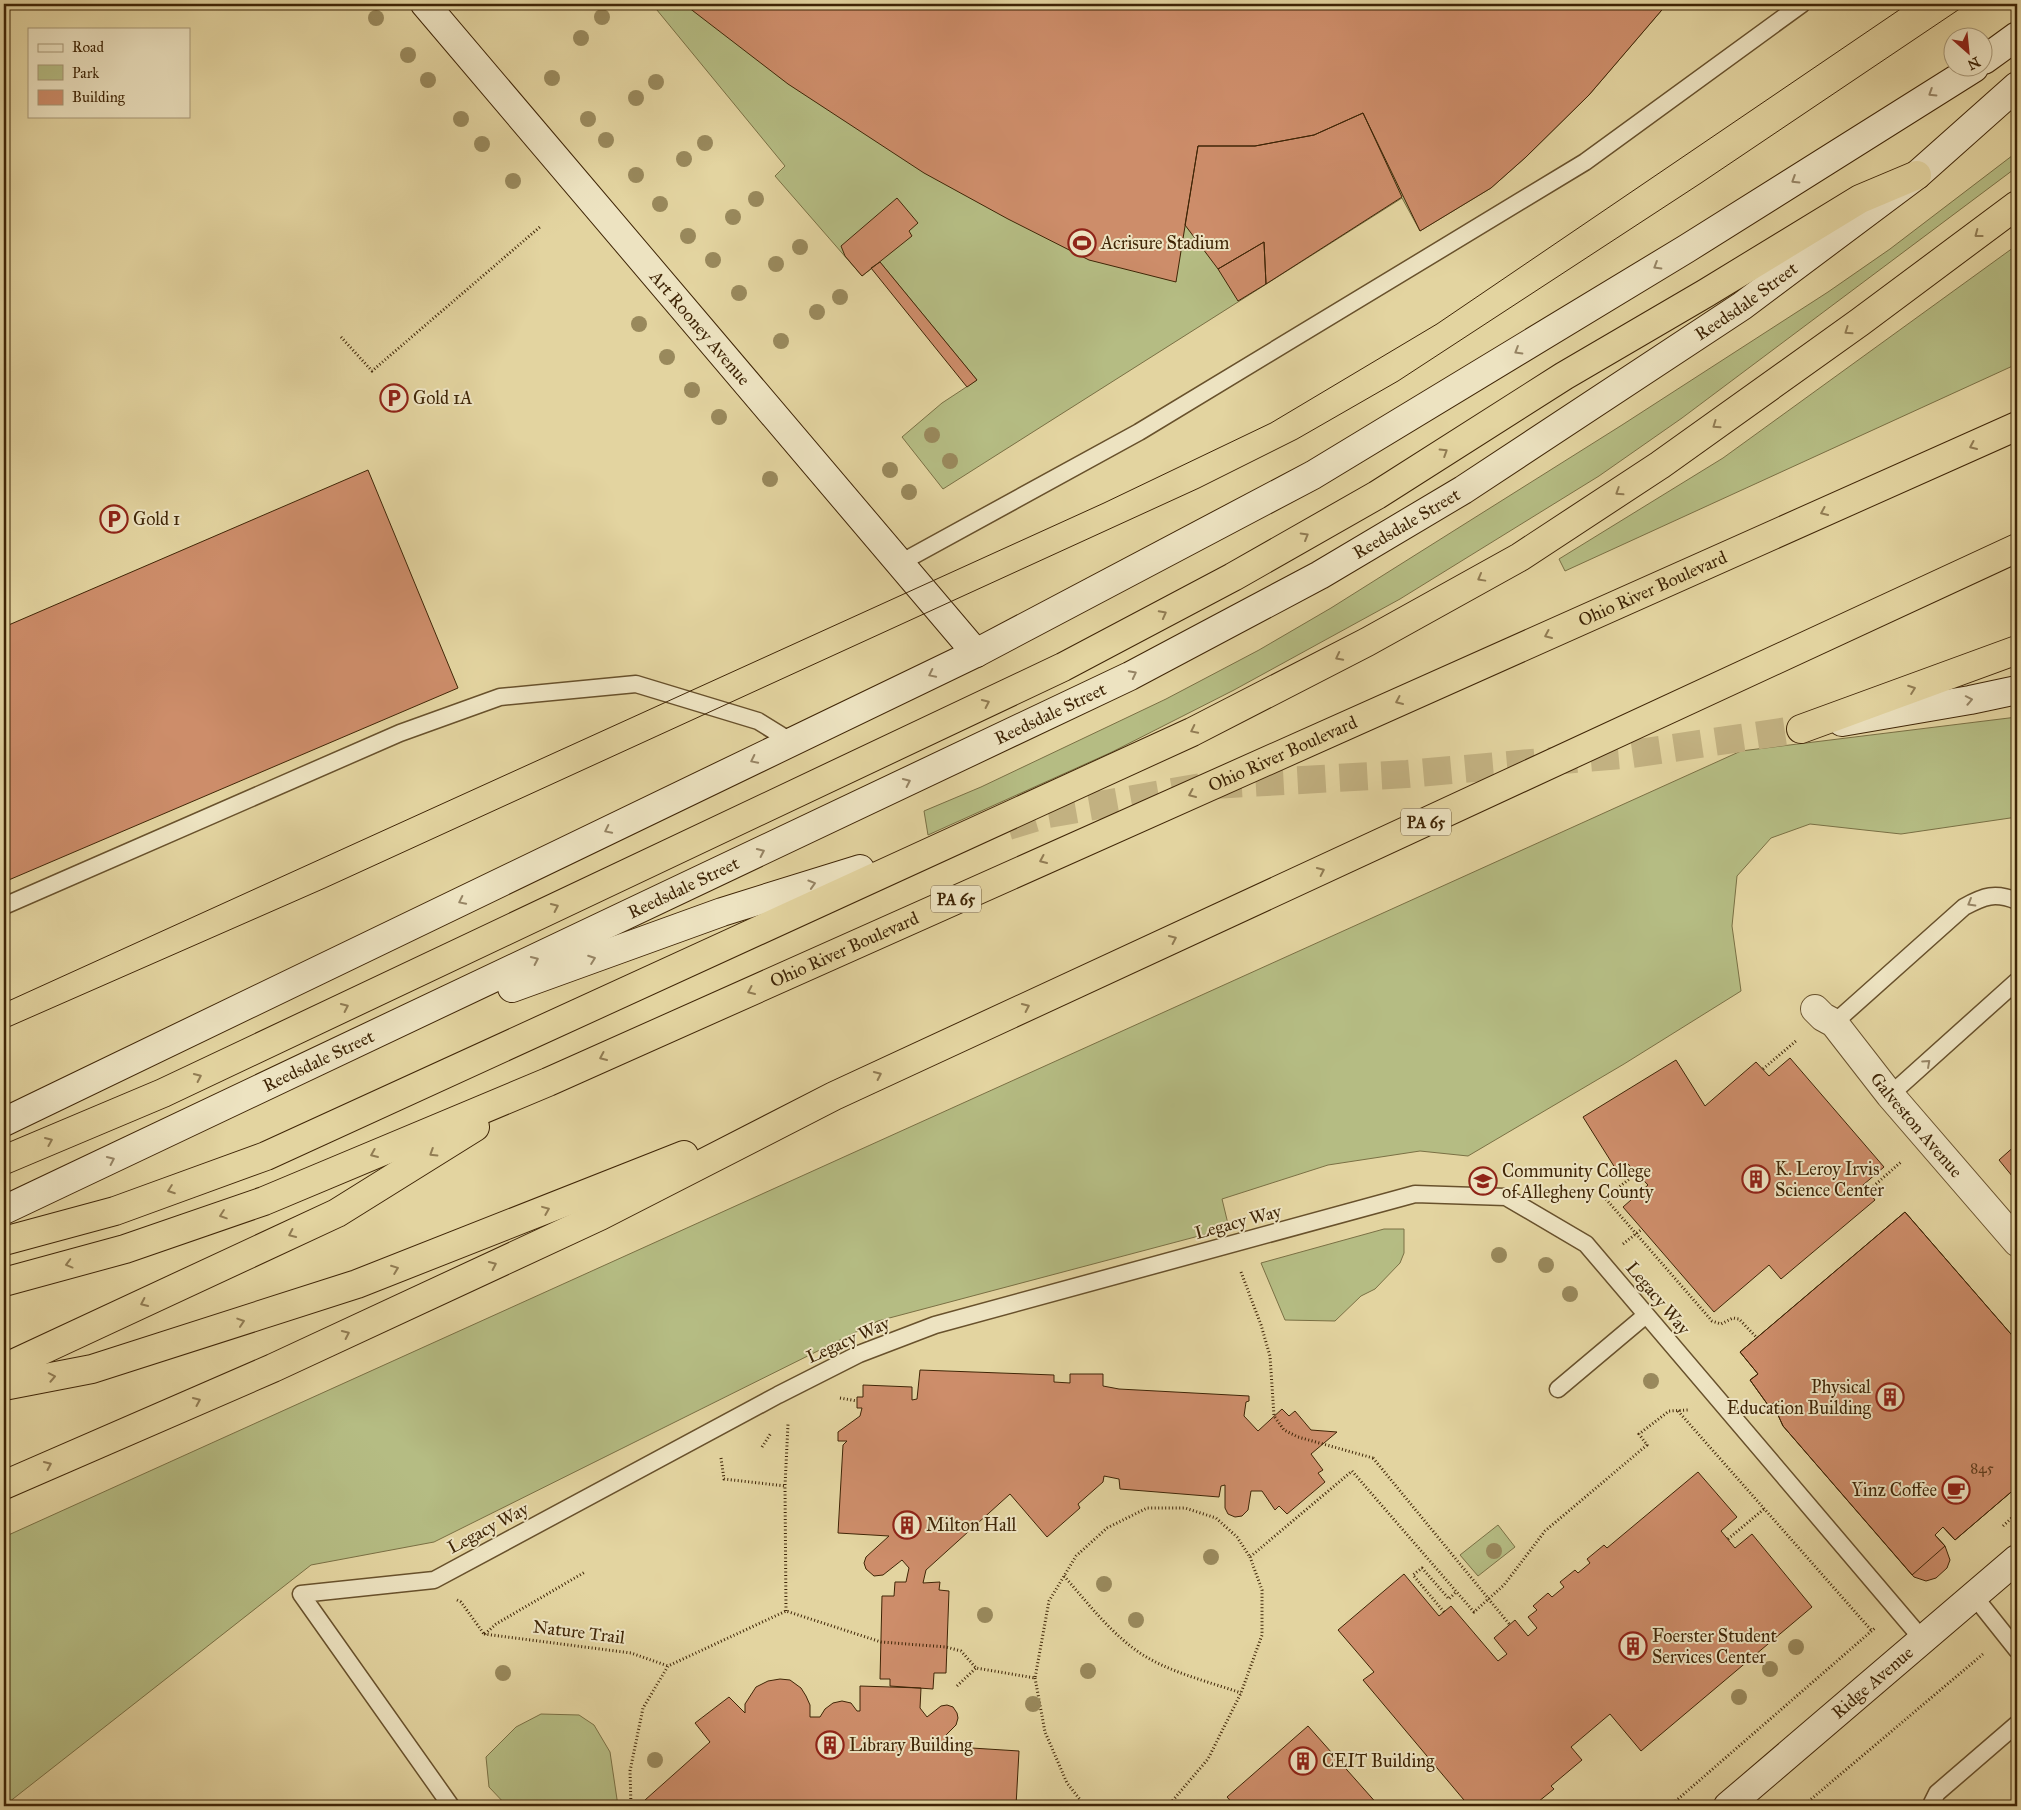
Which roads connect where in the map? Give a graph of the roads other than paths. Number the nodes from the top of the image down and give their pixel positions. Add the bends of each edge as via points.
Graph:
1 (425, 4) edge
2 (1802, 4) edge
3 (2017, 36) edge
4 (1994, 53) edge
5 (1958, 78) edge
6 (2017, 86) edge
7 (1917, 175) junction
8 (2017, 205) edge
9 (2017, 426) edge
10 (2017, 548) edge
11 (900, 563) junction
12 (2017, 650) edge
13 (976, 653) junction
14 (2017, 690) edge
15 (1801, 729) joint
16 (792, 742) junction
17 (860, 869) dead end
18 (2017, 901) edge
19 (4, 906) edge
20 (2017, 981) edge
21 (1824, 1016) joint
22 (349, 1048) junction
23 (548, 1082) junction
24 (1890, 1095) junction
25 (834, 1096) junction
26 (4, 1122) edge
27 (4, 1160) edge
28 (4, 1210) edge
29 (4, 1241) edge
30 (2017, 1242) edge
31 (4, 1282) edge
32 (1646, 1315) junction
33 (4, 1368) edge
34 (4, 1386) edge
35 (1558, 1389) dead end
36 (4, 1485) edge
37 (2017, 1559) edge
38 (1974, 1596) junction
39 (1922, 1640) junction
40 (2017, 1650) edge
41 (2017, 1724) edge
42 (451, 1806) edge
43 (1728, 1806) edge
44 (1934, 1806) edge

1 - 11 main road, Art Rooney Avenue
2 - 11 lane via 1585,162 1139,432
3 - 4 main road
5 -> 13 main road via 1686,249 1313,475
6 - 7 main road, Reedsdale Street
22 -> 7 main road, Reedsdale Street via 1130,676 1320,575 1463,490 1734,311
27 -> 7 highway via 163,1093 1063,667 1233,577 1377,495 1564,376 1860,199
8 -> 29 highway via 1660,465 1520,557 1367,642 1192,732 266,1156 115,1210
9 -> 23 highway, Ohio River Boulevard / PA 65
25 -> 10 highway, PA 65
11 - 13 main road, Art Rooney Avenue
15 -> 12 highway
13 -> 16 main road
15 -> 14 main road
16 - 19 lane via 758,721 636,684 500,697 400,733
16 -> 26 main road
22 -> 17 main road via 722,912
18 -> 21 lane via 1994,895 1964,907
24 -> 20 lane
21 - 24 main road, Galveston Avenue
28 -> 22 main road, Reedsdale Street
23 -> 31 highway via 264,1201 125,1249
23 -> 33 highway via 337,1213
24 - 30 main road, Galveston Avenue
34 -> 25 highway via 92,1369 358,1284
36 -> 25 highway via 273,1368 600,1216
32 - 35 lane
32 - 39 lane, Legacy Way
32 - 42 lane, Legacy Way via 1586,1244 1506,1197 1415,1194 935,1325 859,1354 434,1580 301,1594
37 - 38 main road, Ridge Avenue
38 - 39 main road, Ridge Avenue
38 - 40 lane
39 - 43 main road, Ridge Avenue
41 - 44 lane via 1937,1793 1932,1803

